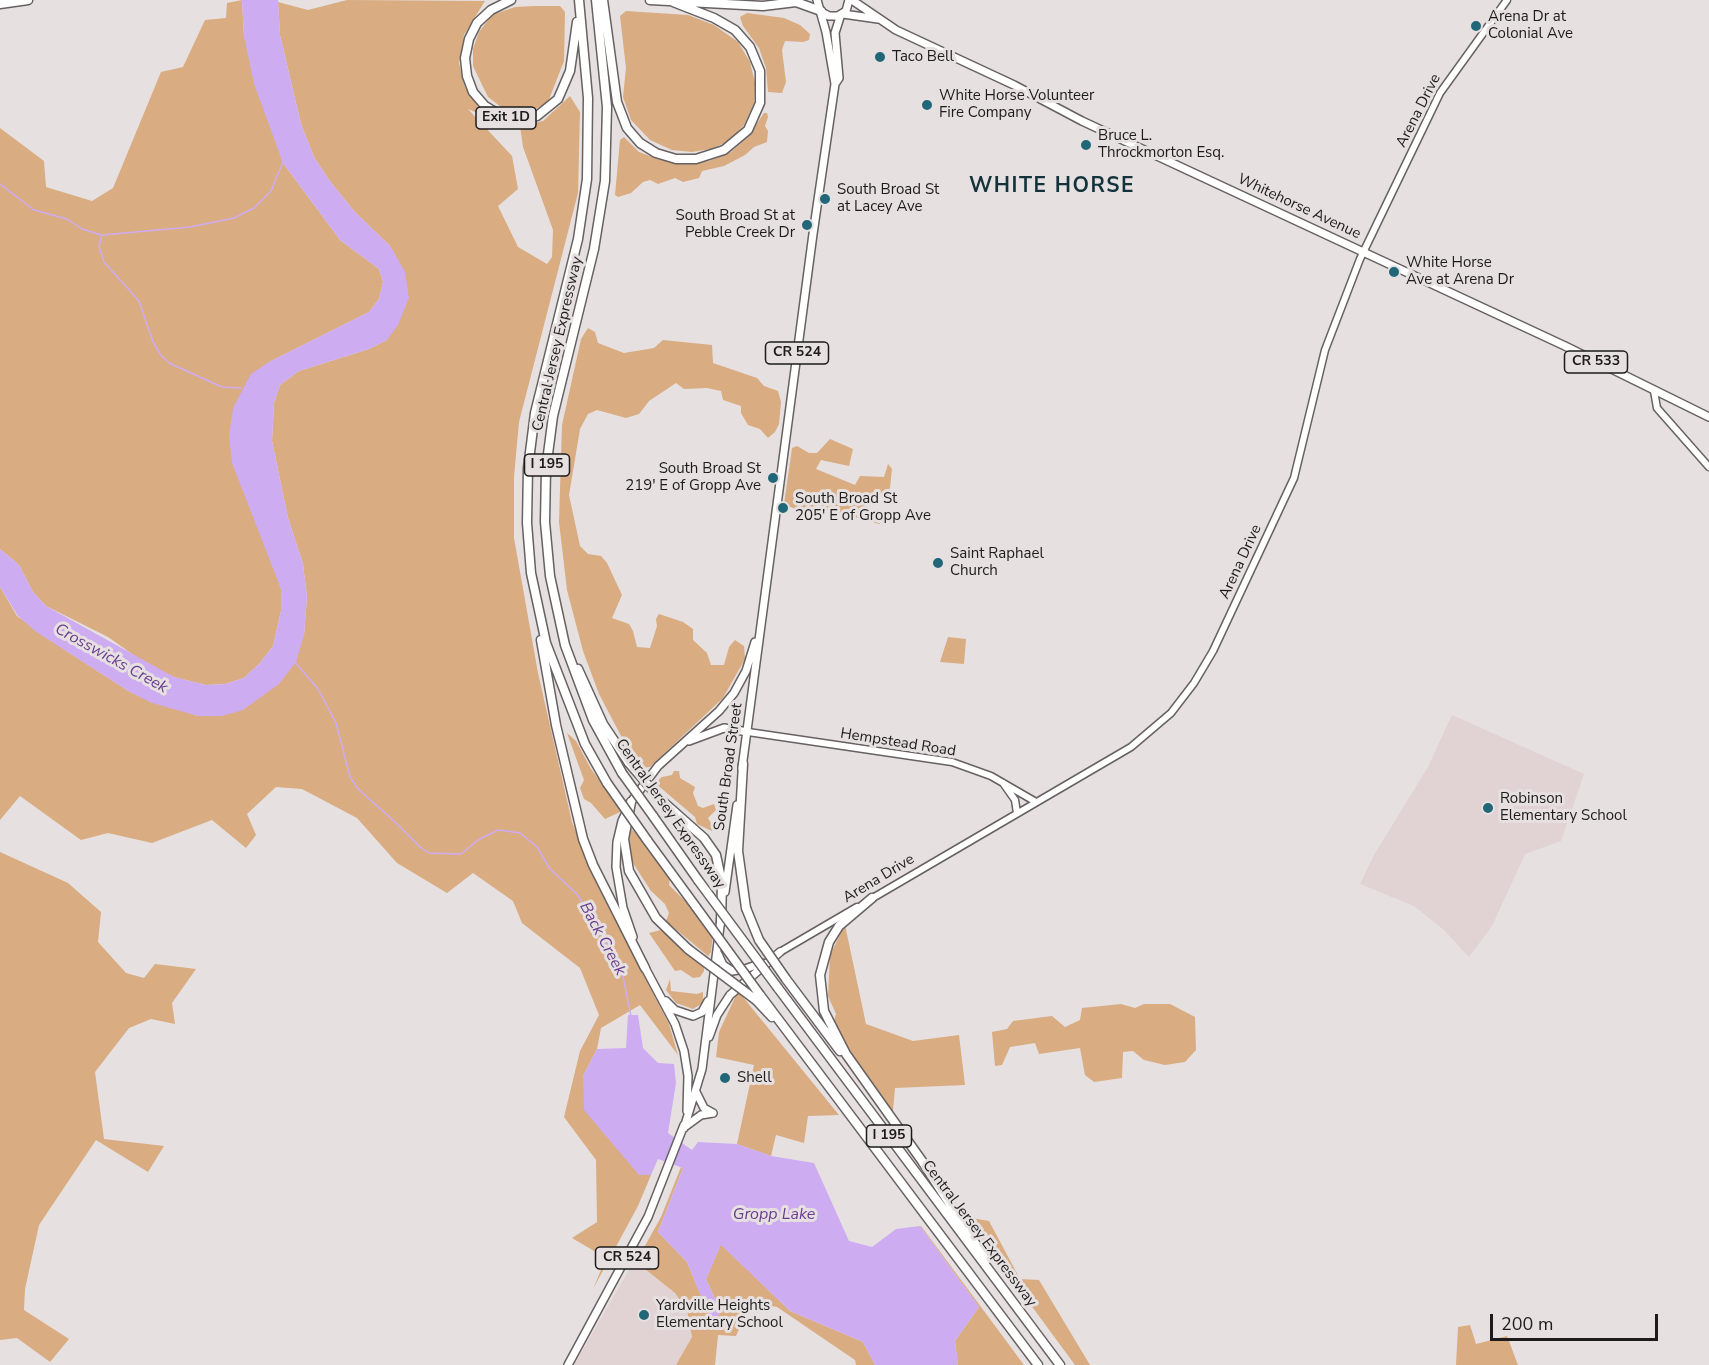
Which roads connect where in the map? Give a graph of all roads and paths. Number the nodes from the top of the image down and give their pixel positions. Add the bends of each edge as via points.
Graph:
1 (28, 0) edge
2 (511, 0) edge
3 (596, 0) edge
4 (603, 0) edge
5 (651, 0) edge
6 (817, 0) edge
7 (850, 0) edge
8 (1507, 0) edge
9 (579, 2) edge
10 (673, 2) junction
11 (0, 4) edge
12 (820, 11) junction
13 (842, 14) junction
14 (878, 19) junction
15 (835, 84) junction
16 (1364, 252) junction
17 (1654, 391) junction
18 (1709, 417) edge
19 (1709, 467) edge
20 (554, 597) junction
21 (539, 616) junction
22 (760, 622) junction
23 (748, 732) junction
24 (678, 747) junction
25 (743, 764) junction
26 (1000, 780) junction
27 (631, 802) junction
28 (1036, 802) junction
29 (1017, 813) junction
30 (872, 898) junction
31 (721, 922) junction
32 (718, 942) junction
33 (780, 952) junction
34 (645, 968) junction
35 (655, 987) junction
36 (712, 991) junction
37 (758, 997) junction
38 (702, 1069) junction
39 (696, 1092) junction
40 (873, 1094) junction
41 (683, 1130) junction
42 (1000, 1284) junction
43 (568, 1365) edge
44 (1038, 1365) edge
45 (1060, 1365) edge

1 - 11 highway
2 - 9 highway, Exit 1D via 477,23 465,58 467,76 478,99 492,112 513,120 545,112 562,92 573,57
3 - 20 highway, Central Jersey Expressway / I 195 via 606,86 605,170 596,243 558,390 549,443 545,522
4 - 10 highway via 617,102 627,128 640,143 666,157 706,158 733,145 753,122 761,93 760,71 750,47 735,30
5 - 10 highway
6 - 12 main road, South Broad Street
7 - 13 main road, South Broad Street
7 - 14 main road, Whitehorse Avenue
8 - 16 main road, Arena Drive via 1440,93
9 - 21 highway, Central Jersey Expressway / I 195 via 588,98 587,179 578,239 535,413 528,468 527,523
10 - 12 highway via 763,6 796,2
12 - 13 main road, Whitehorse Avenue via 829,16
12 - 15 main road, South Broad Street / CR 524
13 - 14 main road, Whitehorse Avenue
13 - 15 main road, South Broad Street / CR 524 via 835,33 839,78
14 - 16 main road, Whitehorse Avenue / CR 533 via 1082,121
15 - 22 main road, South Broad Street / CR 524
16 - 17 main road, Whitehorse Avenue / CR 533
16 - 28 main road, Arena Drive via 1325,350 1294,478 1198,677 1171,713 1145,737
17 - 18 main road, Whitehorse Avenue / CR 533
17 - 19 main road via 1657,408
20 - 31 highway, bridge via 603,724 660,799 705,838 716,855 722,883
20 - 42 highway, Central Jersey Expressway / I 195, bridge via 582,695 622,773
21 - 34 highway via 556,725 581,832 593,865
21 - 37 highway, Central Jersey Expressway / I 195, bridge via 563,693 607,783
22 - 23 main road, South Broad Street / CR 524
22 - 24 main road, South Broad Street / CR 524 via 746,670 734,693
23 - 24 main road via 713,730
23 - 25 main road, South Broad Street / CR 524
23 - 26 main road, Hempstead Road via 934,759 966,766
24 - 27 main road, South Broad Street / CR 524
25 - 31 main road, South Broad Street / CR 524
25 - 40 highway, bridge via 738,851 746,908 759,940
26 - 28 main road, Hempstead Road
26 - 29 main road via 1015,800
27 - 34 main road, South Broad Street / CR 524 via 619,831 616,867 625,916
27 - 37 highway, bridge via 624,839 629,871 656,918 688,949
28 - 29 main road, Arena Drive
29 - 30 main road, Arena Drive
30 - 33 main road, Arena Drive
30 - 40 highway via 834,934 822,964 820,987 828,1020
31 - 32 main road, South Broad Street / CR 524
32 - 33 main road via 720,961 732,970 757,966
32 - 36 main road, South Broad Street / CR 524
33 - 38 main road via 741,983 723,1004 712,1027
34 - 35 main road, South Broad Street / CR 524
35 - 36 main road via 670,1006 688,1016 702,1011
35 - 41 main road, South Broad Street / CR 524 via 680,1036 687,1063 689,1092
36 - 38 main road, South Broad Street / CR 524
37 - 44 highway, I 195 via 811,1059
38 - 39 main road, South Broad Street / CR 524
39 - 41 main road, South Broad Street / CR 524
39 - 41 main road via 704,1108 713,1113 701,1115
40 - 42 highway via 954,1208
41 - 43 main road, South Broad Street / CR 524 via 631,1250
42 - 45 highway, Central Jersey Expressway / I 195

